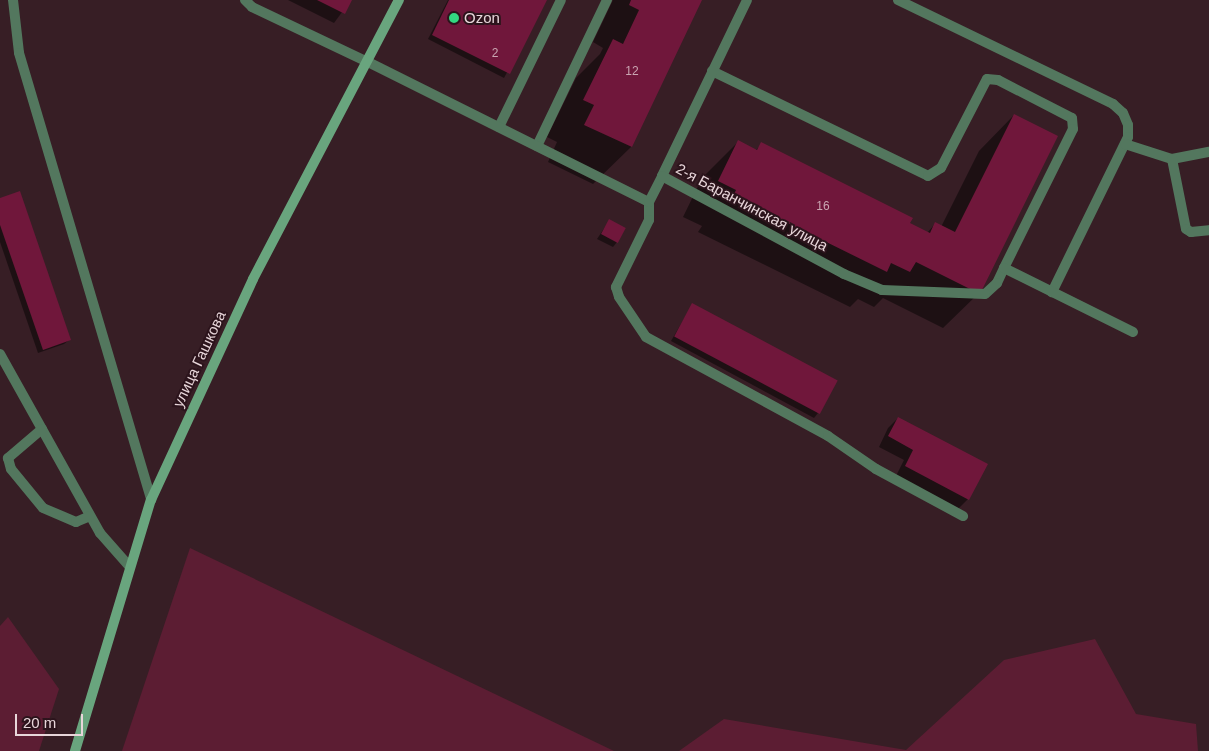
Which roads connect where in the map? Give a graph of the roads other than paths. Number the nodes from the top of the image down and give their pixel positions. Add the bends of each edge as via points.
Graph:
1 (13, 0) edge
2 (245, 0) edge
3 (399, 0) edge
4 (561, 0) edge
5 (607, 0) edge
6 (747, 0) edge
7 (898, 0) edge
8 (368, 62) junction
9 (712, 71) junction
10 (499, 127) junction
11 (1125, 144) junction
12 (537, 146) junction
13 (1209, 152) edge
14 (1172, 159) junction
15 (662, 176) junction
16 (649, 202) junction
17 (1209, 230) edge
18 (1004, 268) junction
19 (1052, 292) junction
20 (1133, 332) dead end
21 (0, 354) edge
22 (42, 429) junction
23 (151, 500) junction
24 (90, 516) junction
25 (963, 516) dead end
26 (129, 566) junction
27 (75, 751) edge

1 - 23 street via 19,53
2 - 8 street via 252,7
3 - 8 street, улица Гашкова
4 - 10 street
5 - 12 street
6 - 9 street
7 - 11 street via 1113,104 1123,113 1128,125
8 - 10 street
8 - 23 street, улица Гашкова via 253,278
9 - 15 street
9 - 18 street via 928,176 941,168 987,79 998,80 1067,114 1075,124 1073,129
10 - 12 street
11 - 14 street
11 - 19 street
12 - 16 street
13 - 14 street
14 - 17 street via 1186,229 1191,232
15 - 16 street, 2-я Баранчинская улица
15 - 18 street, 2-я Баранчинская улица via 844,274 882,290 985,294 997,283
16 - 25 street, 2-я Баранчинская улица via 649,220 616,286 619,297 646,337 828,436 876,469
18 - 19 street
19 - 20 street
21 - 22 street
22 - 24 street
22 - 24 street via 8,458 11,469 43,508 76,522
23 - 26 street, улица Гашкова
24 - 26 street via 100,533
26 - 27 street, улица Гашкова

